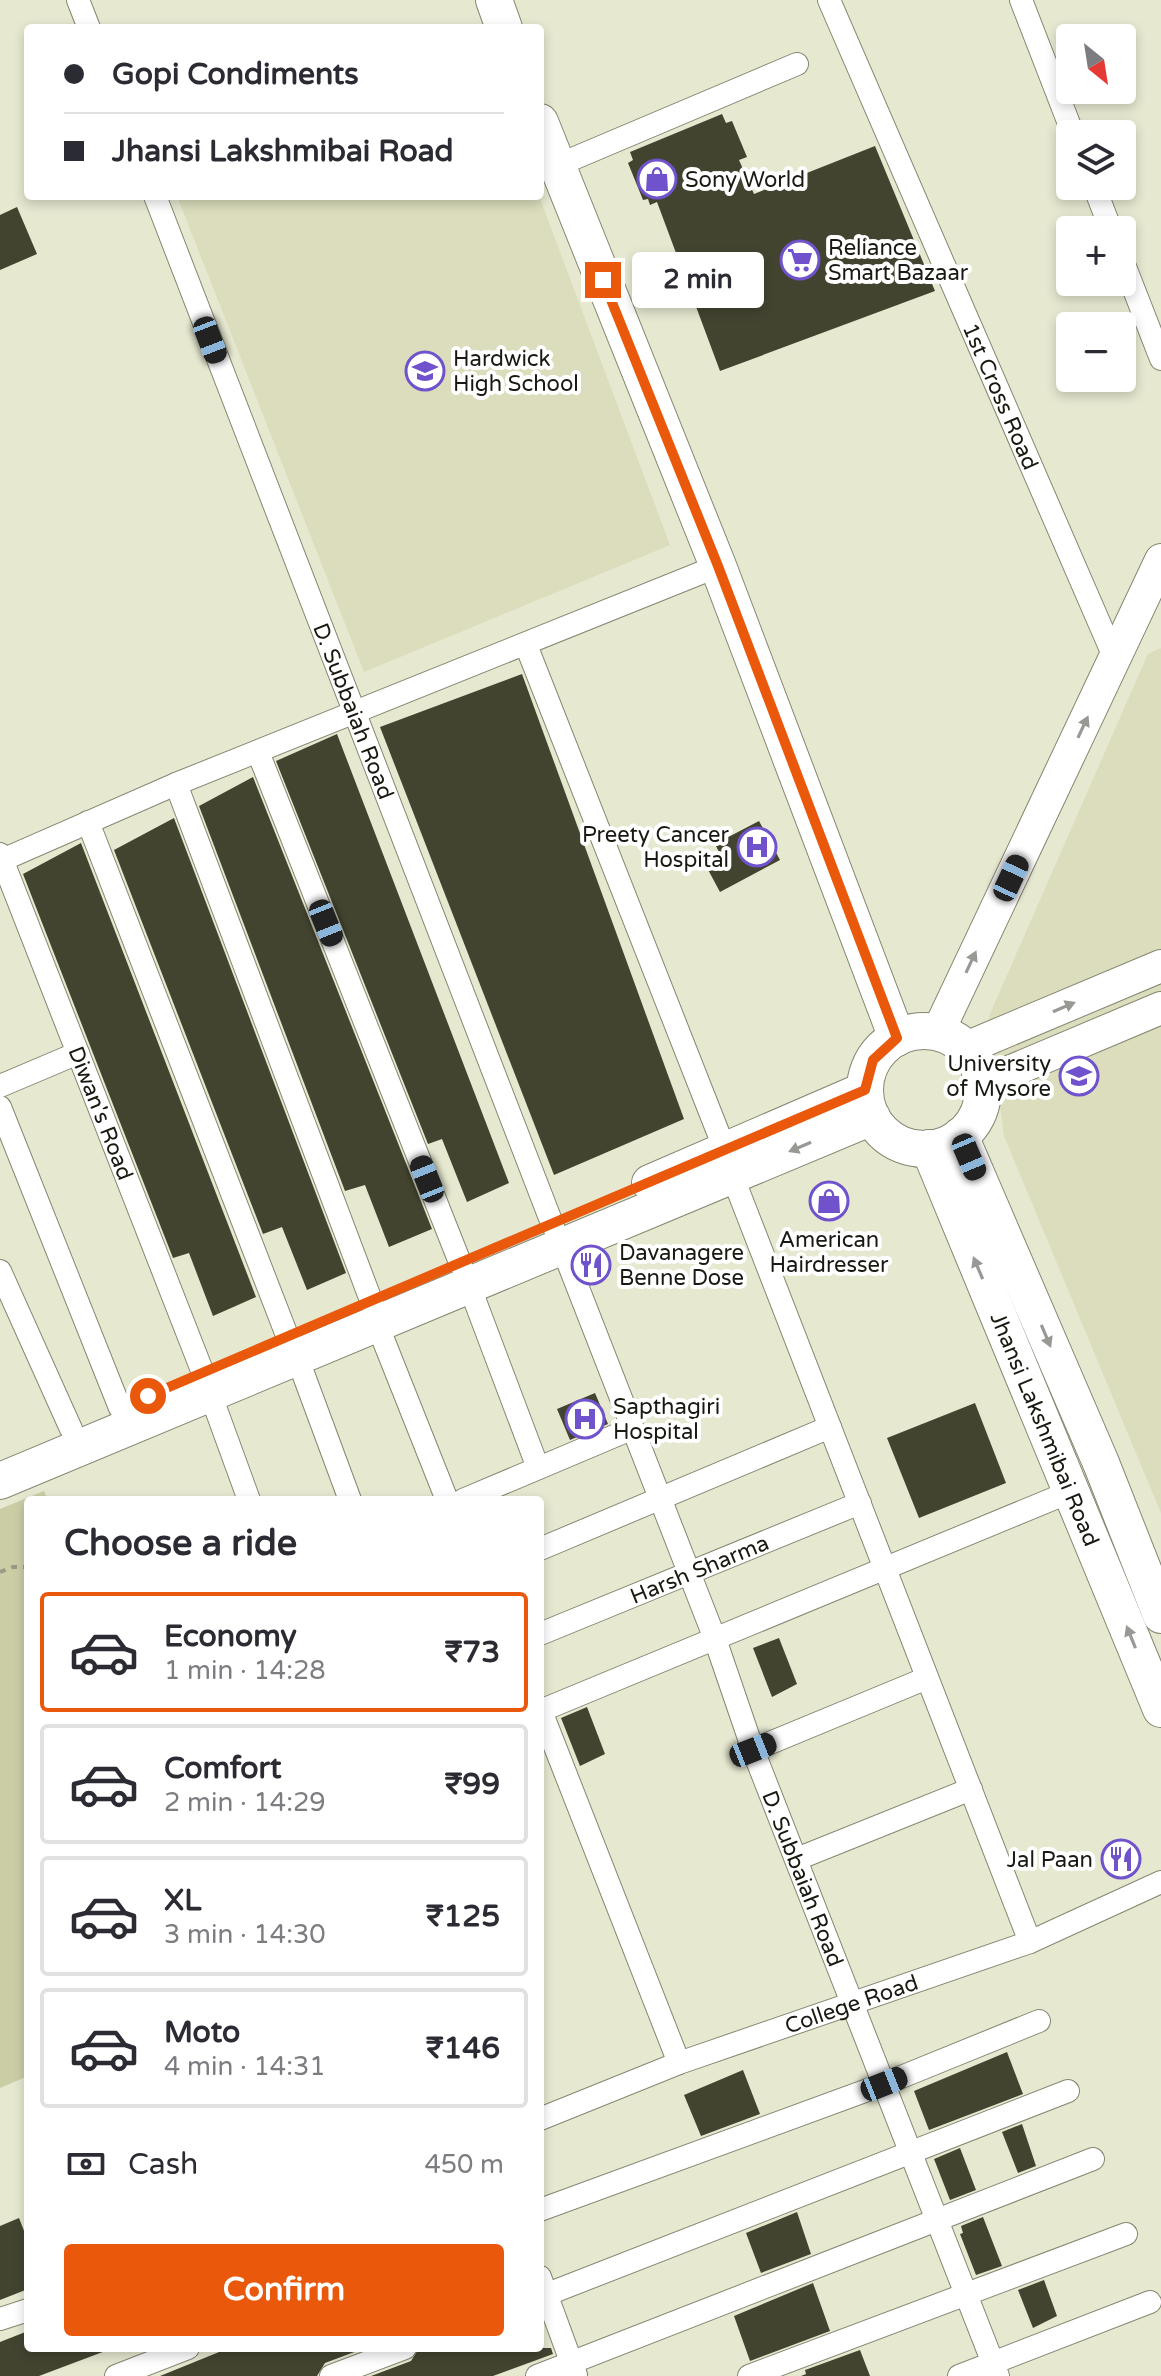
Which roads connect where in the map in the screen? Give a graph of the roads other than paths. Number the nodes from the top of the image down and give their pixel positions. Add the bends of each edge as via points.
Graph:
1 (78, 0) edge
2 (494, 0) edge
3 (829, 0) edge
4 (1021, 0) edge
5 (87, 24) edge
6 (503, 24) edge
7 (797, 64) dead end
8 (1068, 120) edge
9 (544, 133) edge
10 (556, 166) junction
11 (157, 200) edge
12 (1136, 295) edge
13 (1161, 359) edge
14 (1161, 560) edge
15 (718, 566) junction
16 (526, 645) junction
17 (1115, 659) junction
18 (355, 713) junction
19 (258, 752) junction
20 (176, 784) junction
21 (88, 822) junction
22 (1, 859) edge
23 (1161, 966) edge
24 (1161, 1008) edge
25 (897, 1038) junction
26 (952, 1040) junction
27 (78, 1053) junction
28 (983, 1083) junction
29 (0, 1086) edge
30 (868, 1104) junction
31 (0, 1107) edge
32 (944, 1142) junction
33 (729, 1163) junction
34 (557, 1237) junction
35 (0, 1271) edge
36 (465, 1275) junction
37 (374, 1314) junction
38 (292, 1347) junction
39 (207, 1383) junction
40 (120, 1408) junction
41 (830, 1427) junction
42 (71, 1429) junction
43 (631, 1429) junction
44 (0, 1458) edge
45 (538, 1468) junction
46 (0, 1481) edge
47 (1072, 1491) junction
48 (248, 1496) edge
49 (348, 1496) edge
50 (445, 1496) edge
51 (472, 1496) edge
52 (658, 1499) junction
53 (860, 1503) junction
54 (544, 1547) edge
55 (885, 1568) junction
56 (687, 1573) junction
57 (1161, 1615) edge
58 (544, 1632) edge
59 (715, 1639) junction
60 (927, 1678) junction
61 (1161, 1709) edge
62 (544, 1710) edge
63 (544, 1719) edge
64 (753, 1750) junction
65 (971, 1789) junction
66 (797, 1859) junction
67 (1161, 1882) edge
68 (1030, 1942) junction
69 (853, 2001) junction
70 (1039, 2021) dead end
71 (679, 2063) junction
72 (884, 2084) junction
73 (1068, 2091) dead end
74 (544, 2117) edge
75 (910, 2151) junction
76 (1093, 2159) dead end
77 (544, 2209) edge
78 (937, 2222) junction
79 (1126, 2234) dead end
80 (544, 2289) edge
81 (967, 2292) junction
82 (544, 2295) edge
83 (1150, 2302) dead end
84 (24, 2311) edge
85 (0, 2319) edge
86 (178, 2352) edge
87 (394, 2352) edge
88 (574, 2369) edge
89 (995, 2369) edge
90 (116, 2376) edge
91 (331, 2376) edge
92 (537, 2376) edge
93 (749, 2376) edge
94 (959, 2376) edge

1 - 5 street
2 - 6 main road
3 - 17 street, 1st Cross Road
4 - 8 street
7 - 10 street
9 - 10 main road
10 - 15 main road
11 - 18 street, D. Subbaiah Road
12 - 13 street
14 - 17 street
15 - 16 street
15 - 25 main road
16 - 18 street
16 - 33 street
26 -> 17 street
18 - 19 street
18 - 34 street, D. Subbaiah Road
19 - 20 street
19 - 36 street
20 - 21 street
20 - 37 street
21 - 22 street
21 - 38 street
22 - 27 street, Diwan's Road
26 -> 23 street
24 - 28 street
25 - 26 main road via 910,1032
25 - 30 main road via 873,1060
26 - 28 main road via 978,1064
27 - 29 street
27 - 39 street, Diwan's Road
28 - 32 main road via 974,1122
30 - 32 main road via 895,1141
30 - 33 main road
31 - 40 street
47 -> 32 main road, Jhansi Lakshmibai Road
32 -> 57 main road, Jhansi Lakshmibai Road via 1101,1463
33 - 34 main road
33 - 41 street
34 - 36 main road
34 - 43 street, D. Subbaiah Road
35 - 42 street
36 - 37 main road
36 - 45 street
37 - 38 main road
37 - 50 street
38 - 39 main road
38 - 49 street
39 - 40 main road
39 - 46 main road
39 - 48 street, Diwan's Road
40 - 42 main road
41 - 52 street
41 - 53 street
42 - 44 main road
43 - 45 street
43 - 52 street, D. Subbaiah Road
45 - 51 street
47 - 55 street
61 -> 47 main road, Jhansi Lakshmibai Road
52 - 54 street
52 - 56 street, D. Subbaiah Road
53 - 55 street
53 - 56 street, Harsh Sharma
55 - 59 street
55 - 60 street
56 - 58 street, Harsh Sharma
56 - 59 street, D. Subbaiah Road
59 - 62 street
59 - 64 street, D. Subbaiah Road
60 - 64 street
60 - 65 street
63 - 71 street
64 - 66 street, D. Subbaiah Road
65 - 66 street
65 - 68 street
66 - 69 street, D. Subbaiah Road
67 - 68 street, College Road
68 - 69 street, College Road
69 - 71 street, College Road
69 - 72 street, D. Subbaiah Road
70 - 72 street
71 - 74 street, College Road
72 - 75 street, D. Subbaiah Road
72 - 77 street
73 - 75 street
75 - 78 street, D. Subbaiah Road
75 - 80 street
76 - 78 street
78 - 81 street, D. Subbaiah Road
78 - 88 street
79 - 81 street
81 - 89 street, D. Subbaiah Road
81 - 93 street
82 - 88 street
83 - 89 street
84 - 85 street
86 - 90 street
87 - 91 street
88 - 92 street
89 - 94 street

